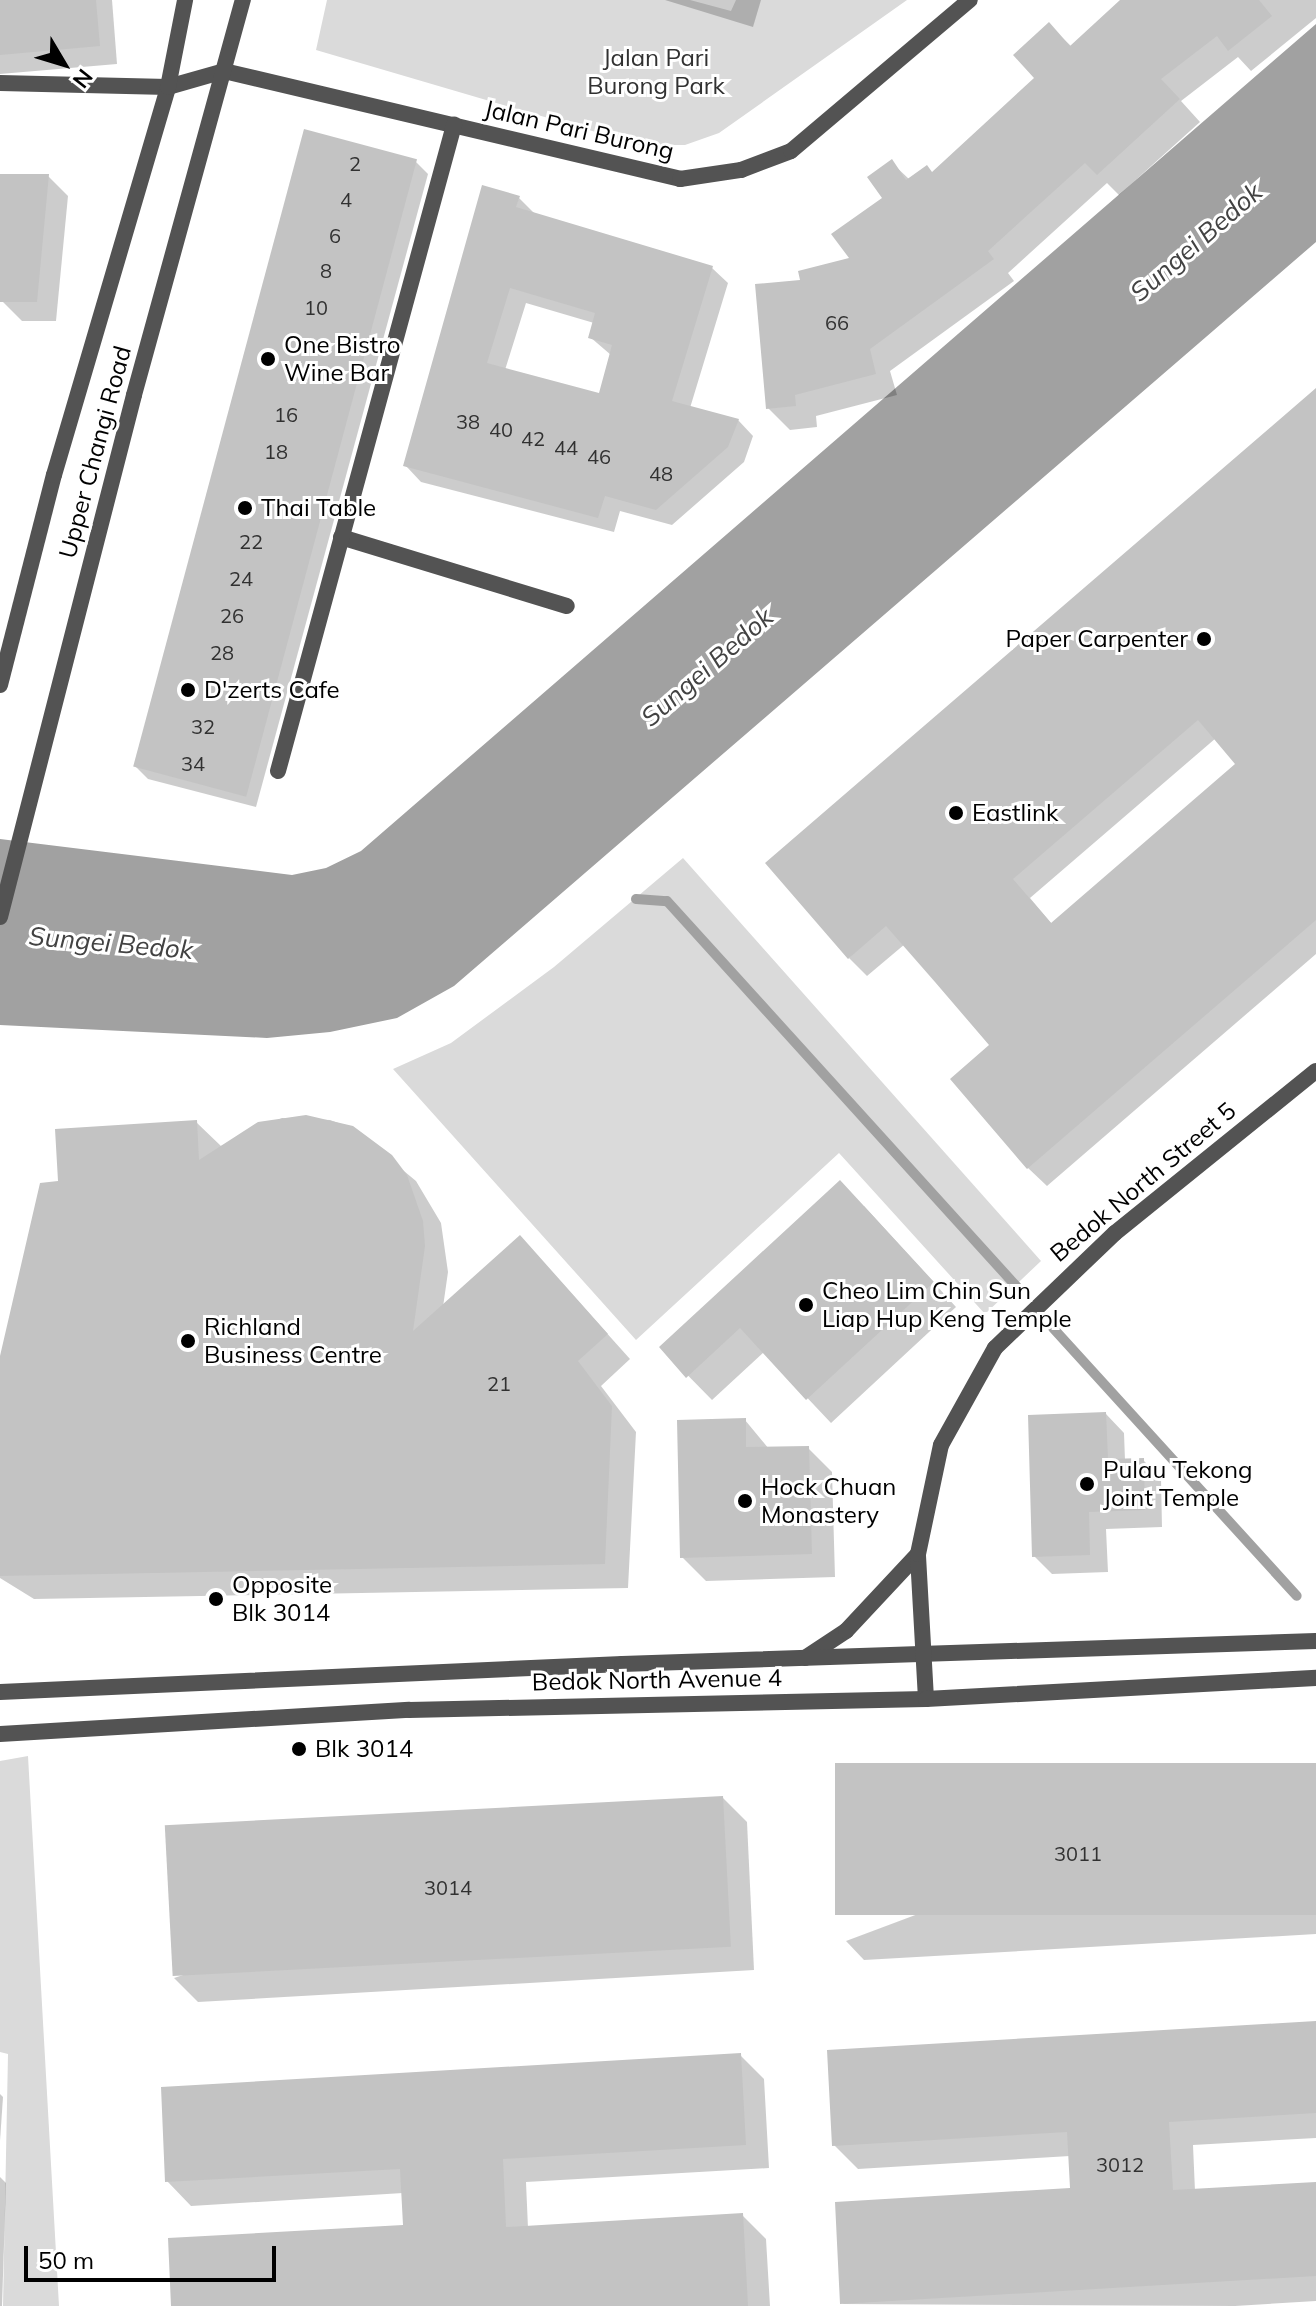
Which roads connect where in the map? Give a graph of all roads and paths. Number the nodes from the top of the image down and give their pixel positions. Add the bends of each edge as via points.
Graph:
1 (185, 0) edge
2 (243, 0) edge
3 (970, 0) edge
4 (224, 71) junction
5 (0, 83) edge
6 (168, 87) junction
7 (454, 125) junction
8 (341, 537) junction
9 (567, 606) dead end
10 (0, 685) edge
11 (278, 771) dead end
12 (0, 917) edge
13 (1316, 1071) edge
14 (918, 1554) junction
15 (1316, 1641) edge
16 (924, 1656) junction
17 (804, 1659) junction
18 (1316, 1678) edge
19 (0, 1692) edge
20 (926, 1699) junction
21 (0, 1734) edge

1 - 6 street, Upper Changi Road
2 - 4 street, Upper Changi Road
3 - 7 street, Jalan Pari Burong via 791,151 741,170 680,179
4 - 6 street, Jalan Pari Burong
4 - 7 street, Jalan Pari Burong
4 - 12 street, Upper Changi Road
5 - 6 street, Jalan Pari Burong
6 - 10 street, Upper Changi Road via 54,475
7 - 8 street, Jalan Pari Burong
8 - 9 street
8 - 11 street, Jalan Pari Burong
13 - 14 street, Bedok North Street 5 via 1115,1233 995,1348 941,1445
14 - 16 street, Bedok North Street 5
14 - 17 street via 846,1631
15 - 16 street, Bedok North Avenue 4
16 - 17 street, Bedok North Avenue 4
16 - 20 street, Bedok North Street 5
17 - 19 street, Bedok North Avenue 4
18 - 20 street, Bedok North Avenue 4
20 - 21 street, Bedok North Avenue 4 via 409,1710

